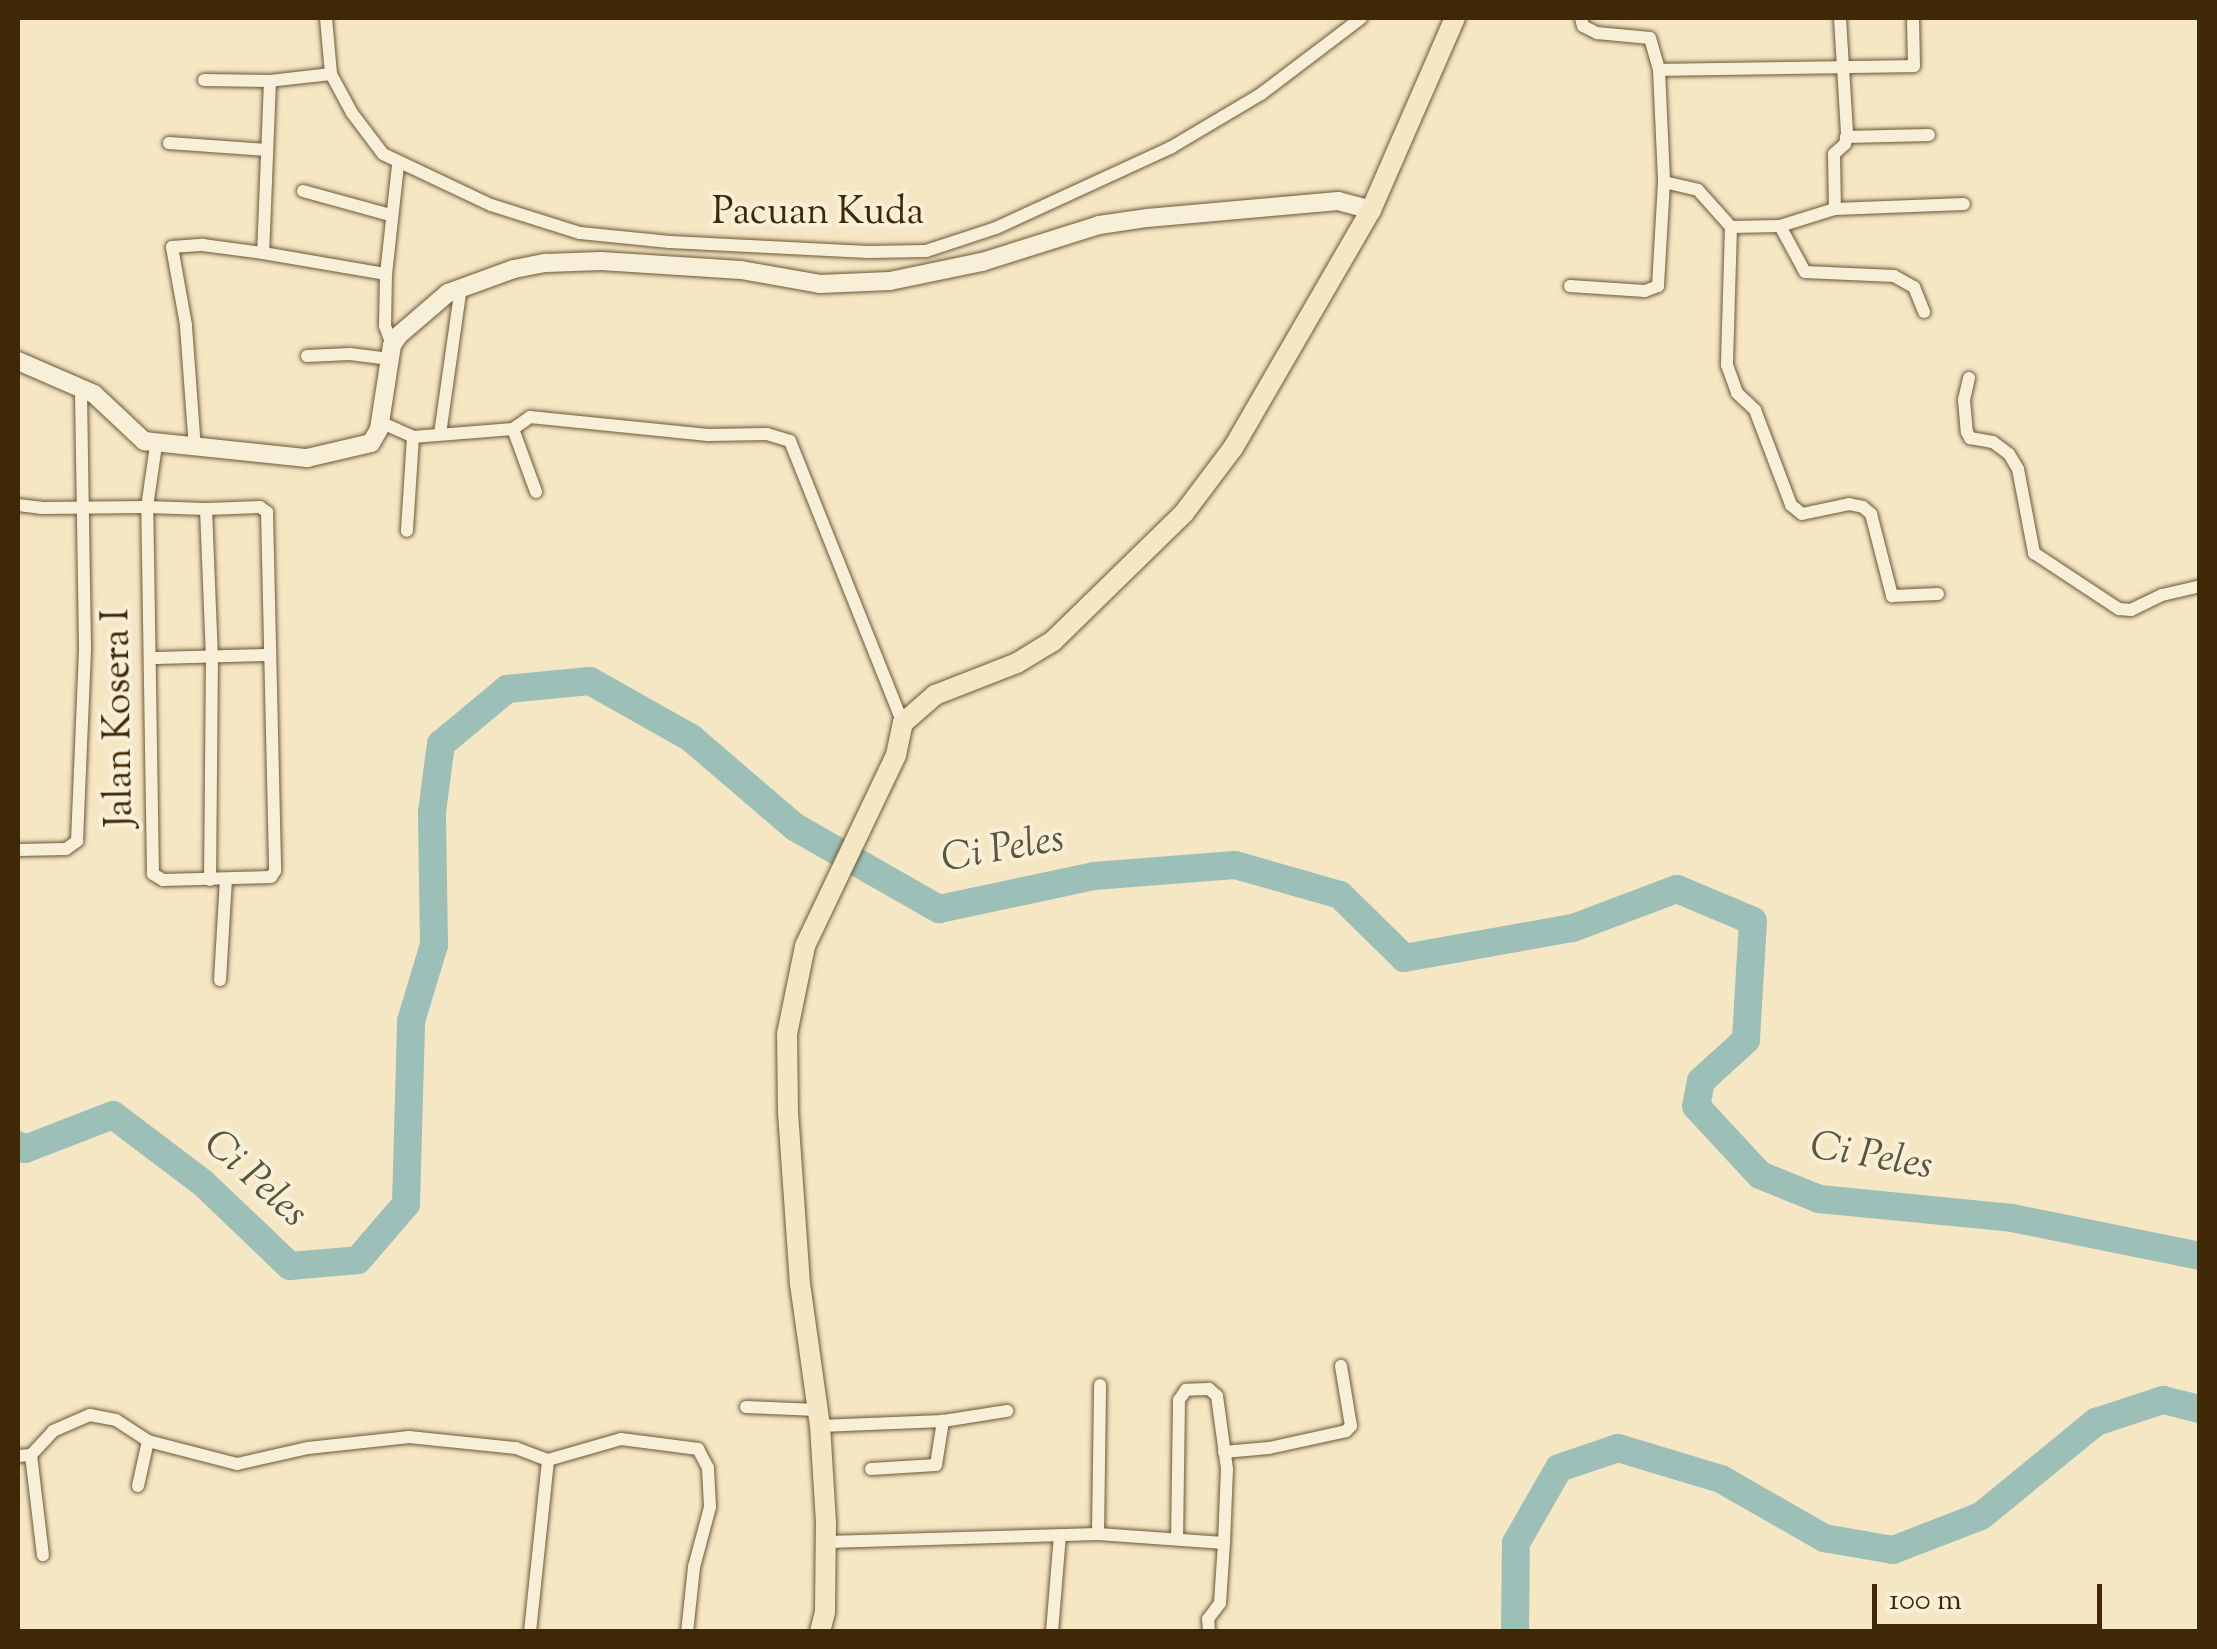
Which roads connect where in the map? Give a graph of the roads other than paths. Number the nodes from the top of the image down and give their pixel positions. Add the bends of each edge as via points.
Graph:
1 (326, 18) edge
2 (1360, 18) edge
3 (1455, 18) edge
4 (1581, 18) edge
5 (1840, 18) edge
6 (1913, 18) edge
7 (1844, 65) junction
8 (1658, 70) junction
9 (331, 74) junction
10 (204, 80) dead end
11 (270, 81) junction
12 (1929, 135) dead end
13 (1846, 137) junction
14 (169, 143) dead end
15 (267, 150) junction
16 (398, 165) junction
17 (1664, 182) junction
18 (303, 190) dead end
19 (1964, 204) dead end
20 (1835, 209) junction
21 (1371, 210) junction
22 (390, 215) junction
23 (1780, 226) junction
24 (1731, 227) junction
25 (262, 252) junction
26 (386, 274) junction
27 (461, 286) junction
28 (1570, 286) dead end
29 (1924, 312) dead end
30 (391, 352) junction
31 (307, 356) dead end
32 (18, 362) edge
33 (1970, 378) dead end
34 (81, 388) junction
35 (380, 422) junction
36 (513, 428) junction
37 (440, 434) junction
38 (413, 437) junction
39 (156, 445) junction
40 (196, 449) junction
41 (536, 492) dead end
42 (18, 506) edge
43 (147, 507) junction
44 (82, 508) junction
45 (206, 509) junction
46 (407, 531) dead end
47 (2200, 586) edge
48 (1938, 594) dead end
49 (268, 654) junction
50 (212, 656) junction
51 (153, 658) junction
52 (903, 722) junction
53 (18, 850) edge
54 (226, 879) junction
55 (210, 880) junction
56 (220, 980) dead end
57 (1341, 1366) dead end
58 (1100, 1385) dead end
59 (746, 1407) dead end
60 (1006, 1411) dead end
61 (819, 1418) junction
62 (943, 1420) junction
63 (148, 1441) junction
64 (1224, 1452) junction
65 (24, 1456) edge
66 (548, 1460) junction
67 (871, 1469) dead end
68 (138, 1486) dead end
69 (1060, 1534) junction
70 (1098, 1534) junction
71 (1177, 1538) junction
72 (826, 1542) junction
73 (1224, 1544) junction
74 (43, 1555) dead end
75 (530, 1632) edge
76 (687, 1632) edge
77 (820, 1632) edge
78 (1052, 1632) edge
79 (1208, 1632) edge

1 - 9 street, Pacuan Kuda
2 - 16 street, Pacuan Kuda via 1204,131 996,228 926,250 742,246 580,233 490,205
3 - 21 main road
4 - 8 street via 1597,33 1650,38
5 - 7 street
6 - 7 street via 1914,66
7 - 8 street
7 - 13 street
8 - 17 street
9 - 11 street
9 - 16 street, Pacuan Kuda via 369,138
10 - 11 street
11 - 15 street
12 - 13 street
13 - 20 street via 1834,154
14 - 15 street
15 - 25 street
16 - 22 street
17 - 24 street via 1698,190
17 - 28 street via 1658,286
18 - 22 street
19 - 20 street
20 - 23 street
21 - 27 street via 1338,201 1147,218 890,281 820,284 741,270 601,261 546,263
21 - 52 main road via 1233,448 1184,514 1053,641 1017,664 934,695
22 - 26 street
23 - 24 street
23 - 29 street via 1805,272 1894,276 1914,287
24 - 48 street via 1727,365 1737,393 1755,410 1791,505 1802,514 1864,506 1892,596
25 - 26 street
25 - 40 street via 204,244 175,244 171,250 182,288
26 - 30 street
27 - 30 street via 426,307
27 - 37 street
30 - 31 street
30 - 35 street
32 - 34 street
33 - 47 street via 1967,432 2010,454 2034,553 2119,609
34 - 39 street
34 - 44 street
35 - 38 street
35 - 40 street via 371,443 307,458
36 - 37 street
36 - 41 street
36 - 52 street via 530,417 790,441
37 - 38 street
38 - 46 street
39 - 40 street
39 - 43 street, Jalan Kosera I
42 - 44 street
43 - 44 street
43 - 45 street
43 - 51 street, Jalan Kosera I
44 - 53 street via 85,646 76,841 66,849
45 - 49 street via 267,512
45 - 50 street
49 - 50 street
49 - 54 street, Jalan Kosera I via 275,871 268,878
50 - 51 street
50 - 55 street
51 - 55 street, Jalan Kosera I via 153,874
52 - 61 main road via 896,755 804,946 788,1034 800,1284
54 - 55 street, Jalan Kosera I
54 - 56 street
57 - 64 street via 1351,1426 1346,1431
58 - 70 street
59 - 61 street
60 - 62 street
61 - 62 street
61 - 72 main road
62 - 67 street via 936,1466
63 - 65 street via 116,1420 90,1415 53,1431
63 - 66 street via 237,1464 308,1448 436,1437 516,1448
63 - 68 street
64 - 71 street via 1216,1393 1182,1392
64 - 73 street
65 - 74 street
66 - 75 street
66 - 76 street via 620,1439 698,1449 706,1456 710,1506
69 - 70 street
69 - 72 street
69 - 78 street
70 - 71 street
71 - 73 street
72 - 77 main road
73 - 79 street via 1220,1603

